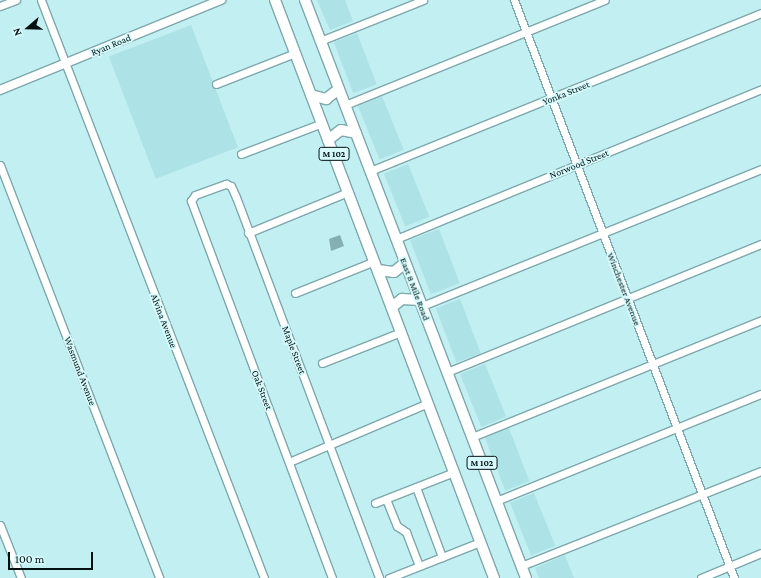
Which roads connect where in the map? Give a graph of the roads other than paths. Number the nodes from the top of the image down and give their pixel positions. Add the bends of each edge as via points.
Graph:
1 (16, 0) edge
2 (41, 0) edge
3 (221, 0) edge
4 (275, 0) edge
5 (304, 0) edge
6 (422, 0) edge
7 (514, 0) edge
8 (605, 0) edge
9 (0, 6) edge
10 (761, 13) edge
11 (526, 32) junction
12 (320, 41) junction
13 (295, 53) junction
14 (64, 64) junction
15 (216, 84) dead end
16 (338, 89) junction
17 (761, 89) edge
18 (0, 90) edge
19 (311, 95) junction
20 (552, 99) junction
21 (345, 105) junction
22 (322, 122) junction
23 (356, 133) junction
24 (328, 140) junction
25 (241, 154) dead end
26 (0, 165) edge
27 (577, 165) junction
28 (761, 169) edge
29 (370, 171) junction
30 (348, 192) junction
31 (191, 201) joint
32 (248, 233) junction
33 (603, 234) junction
34 (396, 239) junction
35 (761, 244) edge
36 (405, 263) junction
37 (376, 265) junction
38 (296, 293) dead end
39 (628, 299) junction
40 (421, 303) junction
41 (392, 307) junction
42 (761, 320) edge
43 (401, 332) junction
44 (322, 364) dead end
45 (653, 364) junction
46 (447, 372) junction
47 (761, 394) edge
48 (428, 403) junction
49 (677, 429) junction
50 (472, 436) junction
51 (327, 443) junction
52 (289, 462) junction
53 (761, 471) edge
54 (454, 472) junction
55 (416, 487) junction
56 (702, 495) junction
57 (386, 499) junction
58 (496, 501) junction
59 (375, 503) dead end
60 (0, 525) edge
61 (480, 542) junction
62 (761, 553) edge
63 (442, 557) junction
64 (419, 566) junction
65 (521, 566) junction
66 (730, 566) junction
67 (21, 578) edge
68 (160, 578) edge
69 (264, 578) edge
70 (332, 578) edge
71 (379, 578) edge
72 (391, 578) edge
73 (494, 578) edge
74 (526, 578) edge
75 (701, 578) edge
76 (734, 578) edge

1 - 9 street
2 - 14 street, Alvina Avenue
3 - 14 main road, Ryan Road
4 - 13 highway, M 102
5 - 12 highway, East 8 Mile Road / M 102
6 - 12 street
7 - 11 street, Winchester Avenue
8 - 11 street
10 - 20 street, Yonka Street
11 - 20 street, Winchester Avenue
11 - 21 street
12 - 16 highway, East 8 Mile Road / M 102
13 - 15 street
13 - 19 highway, M 102
14 - 18 main road, Ryan Road
14 - 69 street, Alvina Avenue
16 - 19 highway via 326,99
16 - 21 highway, East 8 Mile Road / M 102
17 - 27 street, Norwood Street
19 - 22 highway, M 102
20 - 27 street, Winchester Avenue
20 - 29 street, Yonka Street
21 - 23 highway, East 8 Mile Road / M 102
22 - 24 highway, M 102
22 - 25 street
23 - 24 highway via 341,130
23 - 29 highway, East 8 Mile Road / M 102
24 - 30 highway, M 102
26 - 68 street, Wasmund Avenue
27 - 33 street, Winchester Avenue
27 - 34 street, Norwood Street
28 - 33 street
29 - 34 highway, East 8 Mile Road / M 102
30 - 32 street
30 - 37 highway, M 102
31 - 32 street, Maple Street via 195,195 228,185
31 - 52 street, Oak Street
32 - 51 street, Maple Street
33 - 39 street, Winchester Avenue
33 - 40 street
34 - 36 highway, East 8 Mile Road / M 102
35 - 39 street
36 - 37 highway via 394,272
36 - 40 highway, East 8 Mile Road / M 102
37 - 38 street
37 - 41 highway, M 102
39 - 45 street, Winchester Avenue
39 - 46 street
40 - 41 highway via 402,299
40 - 46 highway, East 8 Mile Road / M 102
41 - 43 highway, M 102
42 - 45 street
43 - 44 street
43 - 48 highway, M 102
45 - 49 street, Winchester Avenue
45 - 50 street
46 - 50 highway, East 8 Mile Road / M 102
47 - 49 street
48 - 51 street
48 - 54 highway, M 102
49 - 56 street, Winchester Avenue
49 - 58 street
50 - 58 highway, East 8 Mile Road / M 102
51 - 52 street
51 - 71 street, Maple Street
52 - 70 street, Oak Street
53 - 56 street
54 - 55 street
54 - 61 highway, M 102
55 - 57 street
55 - 63 street
56 - 65 street
56 - 66 street, Winchester Avenue
57 - 59 street
57 - 64 street via 397,526 406,532
58 - 65 highway, East 8 Mile Road / M 102
60 - 67 street
61 - 63 street
61 - 73 highway, M 102
62 - 66 street
63 - 64 street
64 - 72 street
65 - 74 highway, East 8 Mile Road / M 102
66 - 75 street
66 - 76 street, Winchester Avenue

